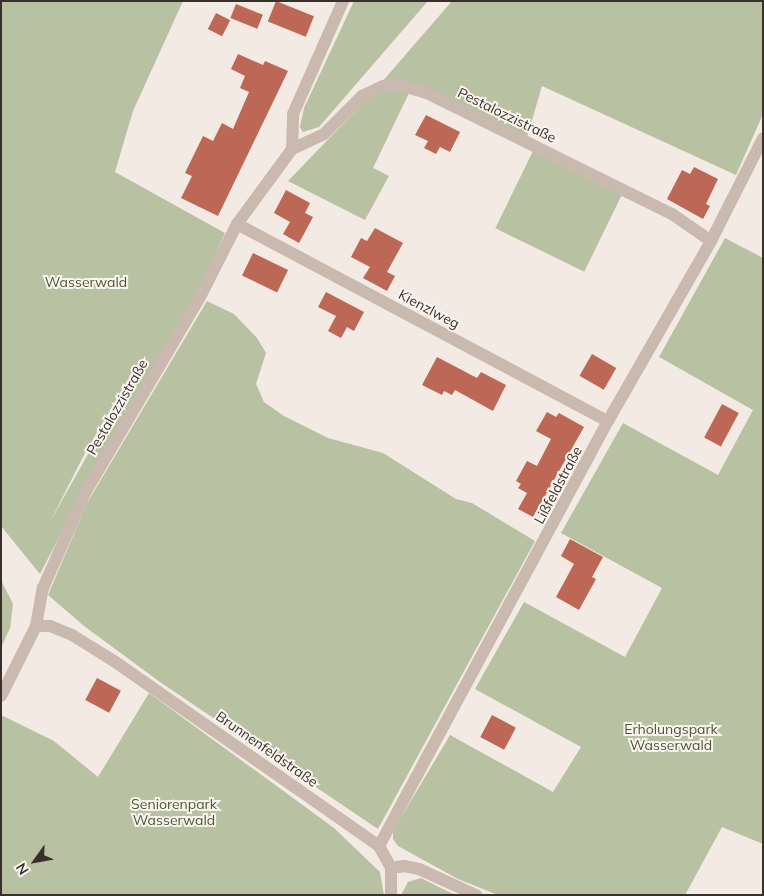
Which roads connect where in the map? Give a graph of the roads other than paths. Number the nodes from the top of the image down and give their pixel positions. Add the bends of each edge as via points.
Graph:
1 (343, 1) edge
2 (763, 138) edge
3 (292, 149) junction
4 (237, 224) junction
5 (711, 242) junction
6 (608, 420) junction
7 (36, 626) junction
8 (1, 696) edge
9 (378, 846) junction
10 (391, 868) junction
11 (391, 895) edge
12 (476, 895) edge

1 - 3 street via 293,114
2 - 5 street, Lißfeldstraße
3 - 4 street, Pestalozzistraße
3 - 5 street, Pestalozzistraße via 324,134 362,96 383,86 397,84 429,94 617,186 672,214
4 - 6 street, Kienzlweg
4 - 7 street, Pestalozzistraße via 199,299 85,493 43,588
5 - 6 street, Lißfeldstraße
6 - 9 street, Lißfeldstraße
7 - 8 street, Pestalozzistraße
7 - 9 street, Brunnenfeldstraße via 50,626 72,634 97,650
9 - 10 street, Brunnenfeldstraße
10 - 11 street
10 - 12 street via 420,869

